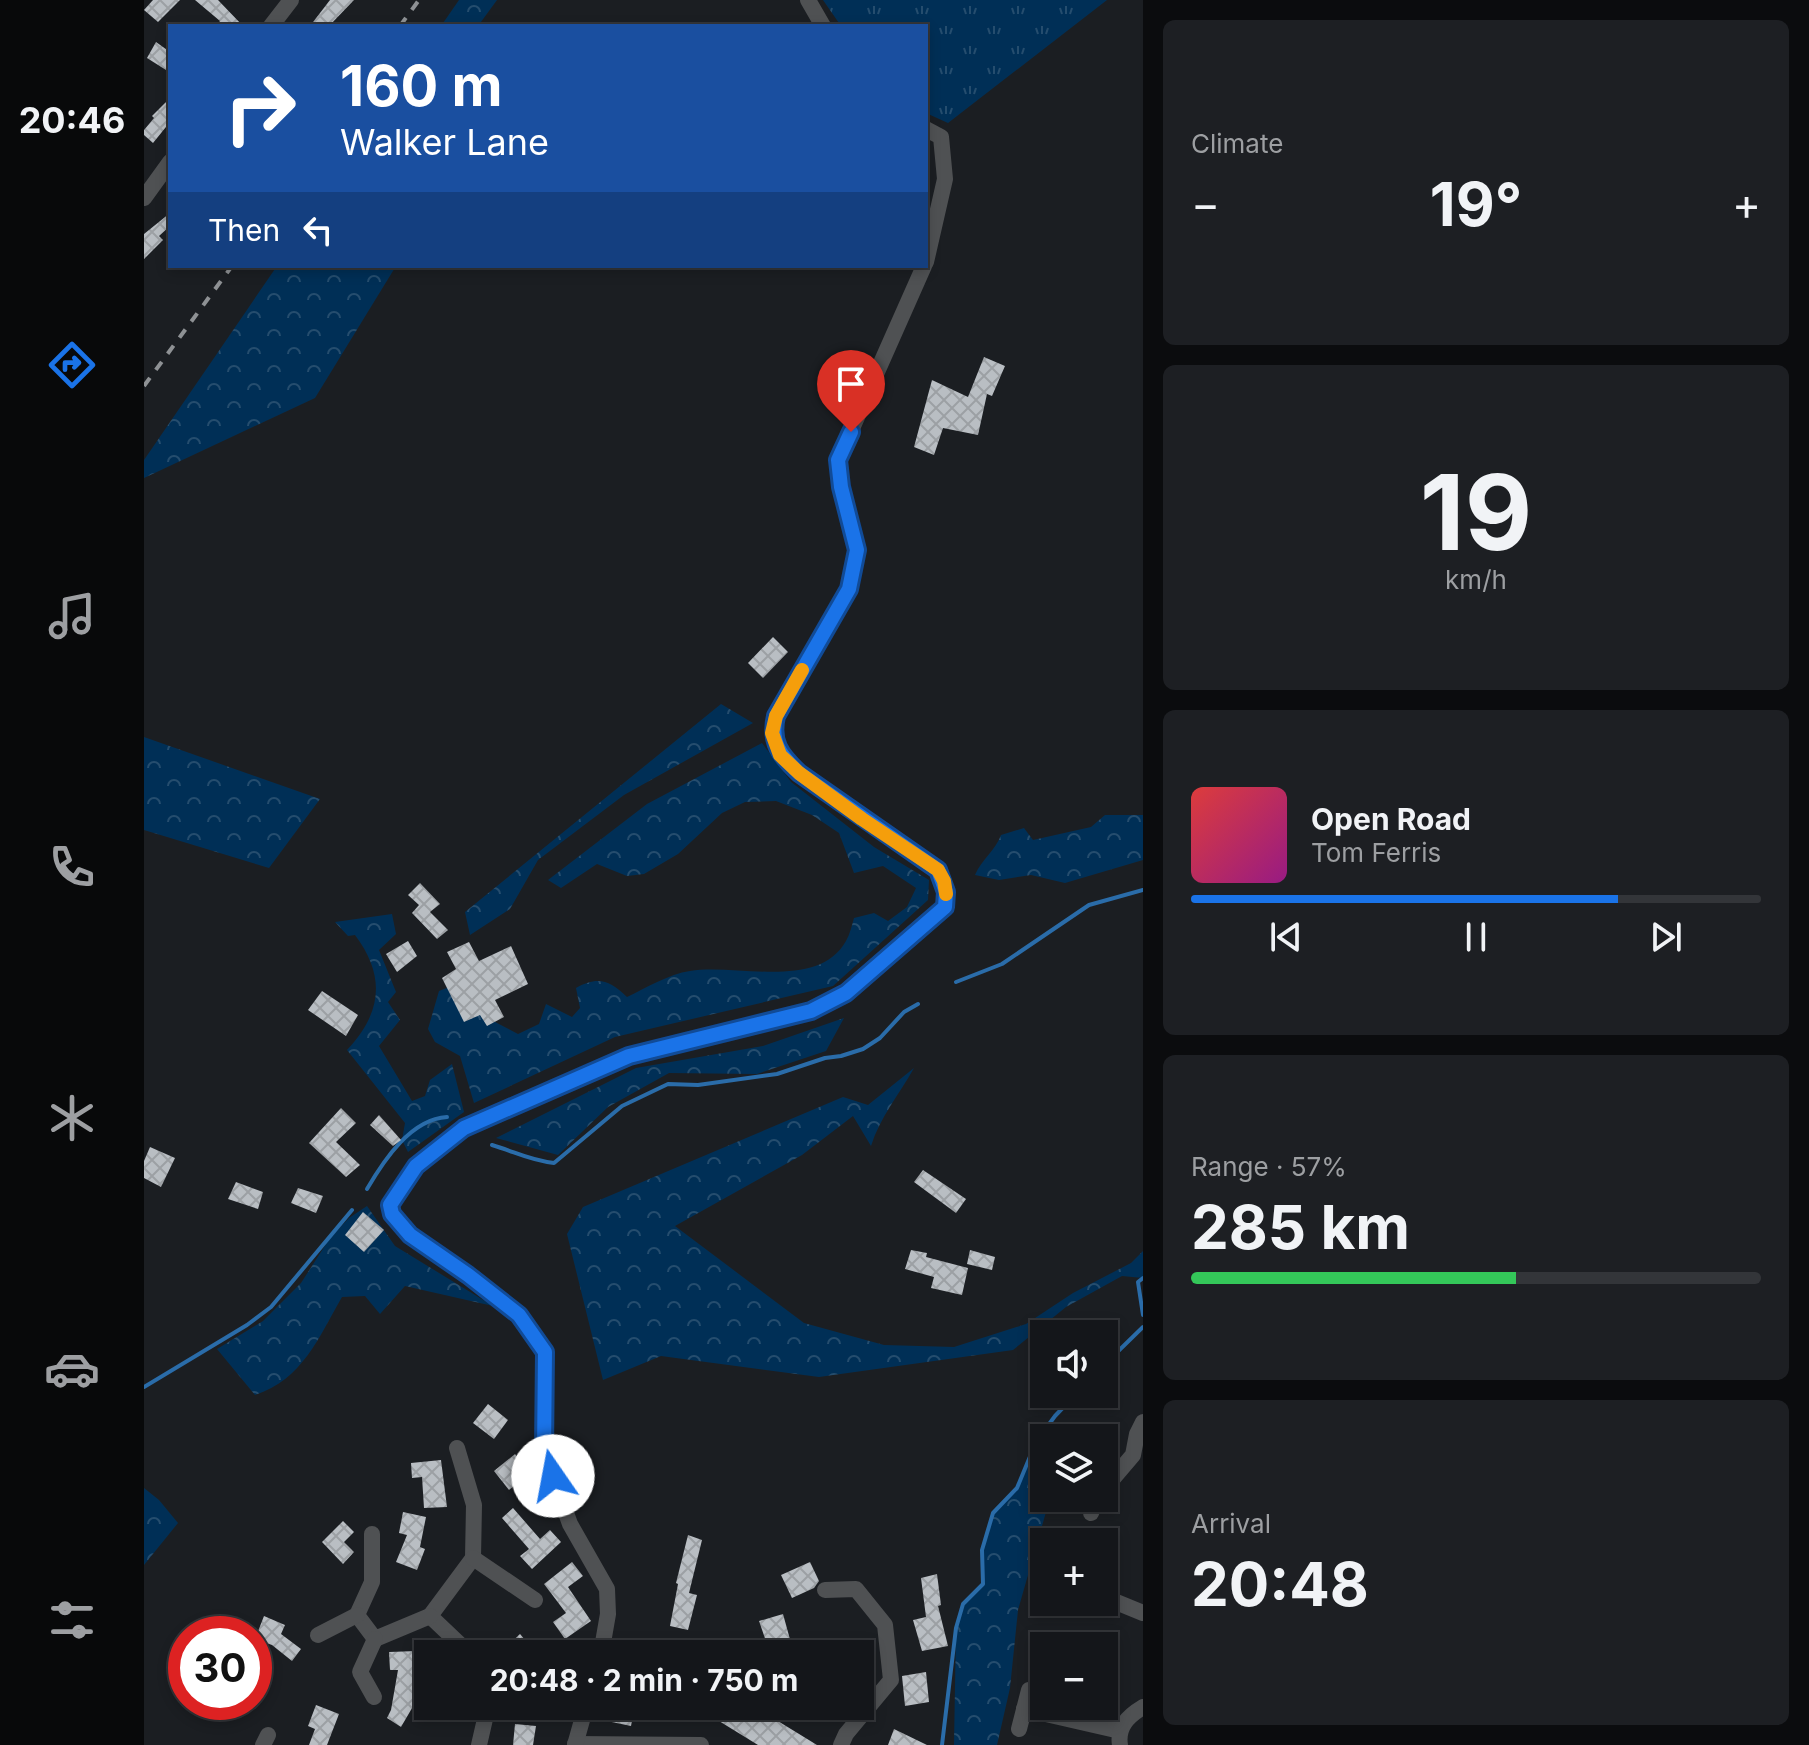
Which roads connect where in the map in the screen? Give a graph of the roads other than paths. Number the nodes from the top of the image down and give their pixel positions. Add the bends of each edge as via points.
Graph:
1 (291, 0) edge
2 (808, 0) edge
3 (273, 24) edge
4 (822, 24) edge
5 (934, 133) edge
6 (168, 165) edge
7 (144, 198) edge
8 (928, 251) edge
9 (923, 268) edge
10 (1143, 1422) edge
11 (457, 1448) dead end
12 (1138, 1460) edge
13 (1118, 1477) edge
14 (372, 1534) dead end
15 (473, 1558) junction
16 (825, 1590) dead end
17 (535, 1600) dead end
18 (1118, 1603) edge
19 (1143, 1613) edge
20 (357, 1615) junction
21 (430, 1616) junction
22 (318, 1635) dead end
23 (375, 1639) junction
24 (455, 1640) edge
25 (603, 1640) edge
26 (1029, 1690) dead end
27 (374, 1697) dead end
28 (1143, 1707) edge
29 (1024, 1709) junction
30 (485, 1720) edge
31 (582, 1720) edge
32 (1019, 1729) dead end
33 (1120, 1738) edge
34 (479, 1745) edge
35 (575, 1745) edge
36 (701, 1745) edge
37 (841, 1745) edge

1 - 3 street
2 - 4 street
5 - 8 street via 945,179
6 - 7 street
9 - 25 street via 838,460 857,550 849,589 776,716 772,733 780,755 799,773 938,870 945,907 846,993 811,1011 629,1056 464,1128 416,1166 390,1205 410,1235 519,1315 545,1352 544,1452 570,1524 607,1589
10 - 12 street via 1137,1434
11 - 15 street via 474,1505
12 - 13 street
14 - 20 street via 372,1582
15 - 17 street
15 - 21 street
16 - 37 street via 856,1589 885,1625 887,1638 891,1680
18 - 19 street
20 - 22 street
20 - 23 street
21 - 23 street
21 - 24 street
23 - 27 street via 360,1672
26 - 29 street
28 - 33 street via 1127,1719
29 - 32 street
29 - 33 street
30 - 34 street
31 - 35 street
35 - 36 street

